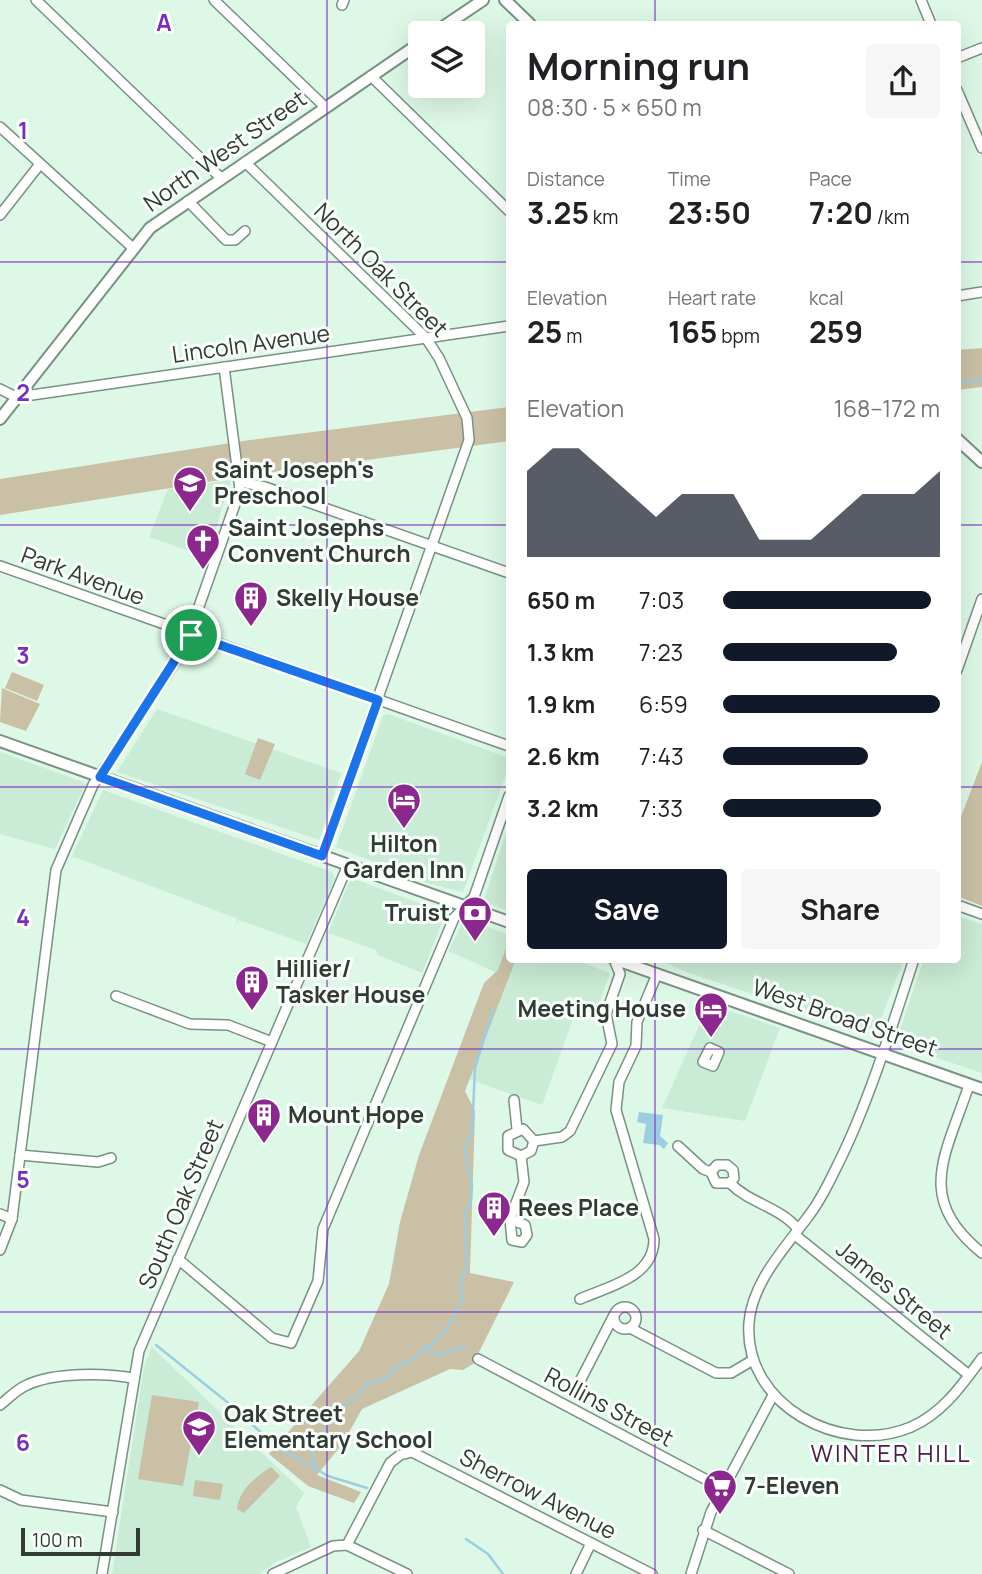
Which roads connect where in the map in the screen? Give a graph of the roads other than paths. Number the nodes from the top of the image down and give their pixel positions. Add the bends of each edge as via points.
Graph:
1 (36, 0) edge
2 (214, 0) edge
3 (483, 0) edge
4 (505, 0) edge
5 (921, 0) edge
6 (452, 21) edge
7 (527, 21) edge
8 (929, 21) edge
9 (982, 48) edge
10 (408, 51) edge
11 (961, 56) edge
12 (371, 76) junction
13 (961, 101) edge
14 (325, 107) junction
15 (0, 127) edge
16 (982, 148) edge
17 (245, 162) junction
18 (40, 164) junction
19 (221, 178) junction
20 (188, 201) junction
21 (506, 208) edge
22 (0, 215) edge
23 (245, 231) dead end
24 (133, 248) junction
25 (982, 292) edge
26 (961, 295) edge
27 (506, 326) edge
28 (426, 338) junction
29 (224, 367) junction
30 (0, 389) edge
31 (17, 396) junction
32 (0, 419) edge
33 (961, 443) edge
34 (982, 462) edge
35 (241, 482) junction
36 (433, 546) junction
37 (0, 566) edge
38 (506, 572) edge
39 (982, 599) edge
40 (191, 635) junction
41 (961, 659) edge
42 (378, 700) junction
43 (0, 741) edge
44 (506, 745) edge
45 (100, 777) junction
46 (506, 805) edge
47 (322, 856) junction
48 (348, 865) junction
49 (464, 906) junction
50 (961, 906) edge
51 (982, 914) edge
52 (506, 921) edge
53 (616, 963) edge
54 (625, 963) edge
55 (913, 963) edge
56 (657, 974) junction
57 (117, 996) dead end
58 (272, 1042) junction
59 (881, 1053) junction
60 (969, 1085) junction
61 (982, 1089) edge
62 (514, 1100) dead end
63 (517, 1129) junction
64 (534, 1141) junction
65 (678, 1146) dead end
66 (20, 1155) junction
67 (521, 1156) junction
68 (111, 1158) dead end
69 (711, 1172) junction
70 (730, 1183) junction
71 (0, 1214) edge
72 (12, 1219) junction
73 (510, 1219) dead end
74 (796, 1232) junction
75 (0, 1250) edge
76 (982, 1253) edge
77 (178, 1259) junction
78 (580, 1299) dead end
79 (613, 1317) junction
80 (631, 1328) junction
81 (982, 1358) edge
82 (478, 1359) dead end
83 (753, 1360) junction
84 (969, 1375) junction
85 (133, 1378) junction
86 (577, 1387) dead end
87 (772, 1397) junction
88 (0, 1405) edge
89 (722, 1488) junction
90 (0, 1490) edge
91 (113, 1512) junction
92 (703, 1530) junction
93 (591, 1543) junction
94 (348, 1545) junction
95 (276, 1573) edge
96 (102, 1574) edge
97 (407, 1574) edge
98 (576, 1574) edge
99 (652, 1574) edge
100 (691, 1574) edge
101 (789, 1574) edge

1 - 19 street
2 - 14 street
3 - 6 main road
4 - 7 main road
5 - 8 street
9 - 11 street
10 - 12 main road, North West Street
12 - 14 main road, North West Street
12 - 21 street
13 - 16 street
14 - 17 main road, North West Street
15 - 18 street
17 - 19 main road, North West Street
17 - 28 street, North Oak Street
18 - 22 street
18 - 24 street
19 - 20 main road, North West Street
20 - 23 street via 226,240 236,240
20 - 24 main road, North West Street via 153,226
24 - 31 main road, North West Street
25 - 26 street
27 - 28 street, Lincoln Avenue
28 - 29 street, Lincoln Avenue
28 - 36 street, North Oak Street via 457,395 470,432
29 - 31 street, Lincoln Avenue
29 - 35 street
30 - 31 street
31 - 32 main road, North West Street
33 - 34 main road
35 - 36 street
35 - 40 street
36 - 38 street
36 - 42 street, North Oak Street
37 - 40 street, Park Avenue
39 - 41 street
40 - 42 street, Park Avenue
40 - 45 street
42 - 44 street, Park Avenue
42 - 47 street, North Oak Street
43 - 45 main road
45 - 47 main road
45 - 66 street via 62,854 52,887
46 - 49 street via 474,897
47 - 48 main road
48 - 49 main road
48 - 58 street, South Oak Street
49 - 52 main road
49 - 77 street via 454,918 323,1229 318,1281 291,1343 272,1338
50 - 51 street
53 - 64 street via 620,974 606,1014 612,1044 570,1131 562,1137
54 - 56 main road, West Broad Street
55 - 59 street
56 - 59 main road, West Broad Street
56 - 78 street via 637,1022 636,1046 619,1083 615,1110 654,1249 643,1270
57 - 58 street via 190,1024 228,1025
58 - 77 street, South Oak Street
59 - 60 main road, West Broad Street
59 - 74 street via 841,1158
60 - 61 main road, West Broad Street
60 - 76 street via 943,1167 940,1192 953,1226
62 - 63 street
63 - 64 street via 528,1131
63 - 67 street via 506,1144 511,1153
64 - 67 street via 531,1151
65 - 69 street
66 - 68 street via 98,1162
66 - 72 street
67 - 73 street via 524,1182
69 - 70 street via 716,1184
69 - 70 street via 717,1165 727,1165 733,1174
70 - 74 street, James Street via 786,1216
71 - 72 street
72 - 75 street
74 - 83 street via 753,1301 749,1324
74 - 84 street, James Street
77 - 85 street, South Oak Street via 143,1340
79 - 80 street via 620,1329
79 - 80 street via 620,1308 631,1309 636,1318
79 - 86 street
80 - 83 street via 716,1373 731,1373
81 - 84 street
82 - 89 street, Rollins Street
83 - 87 street
84 - 87 street via 939,1410 892,1433 836,1431 803,1418
85 - 88 street via 97,1374 44,1380 26,1385
85 - 91 street, South Oak Street
87 - 89 street
89 - 92 street
90 - 91 street via 21,1500
91 - 96 street, South Oak Street
92 - 100 street
92 - 101 street
93 - 94 street, Sherrow Avenue via 418,1454 405,1453 390,1463
93 - 98 street
93 - 99 street, Sherrow Avenue
94 - 95 street via 333,1546
94 - 97 street

